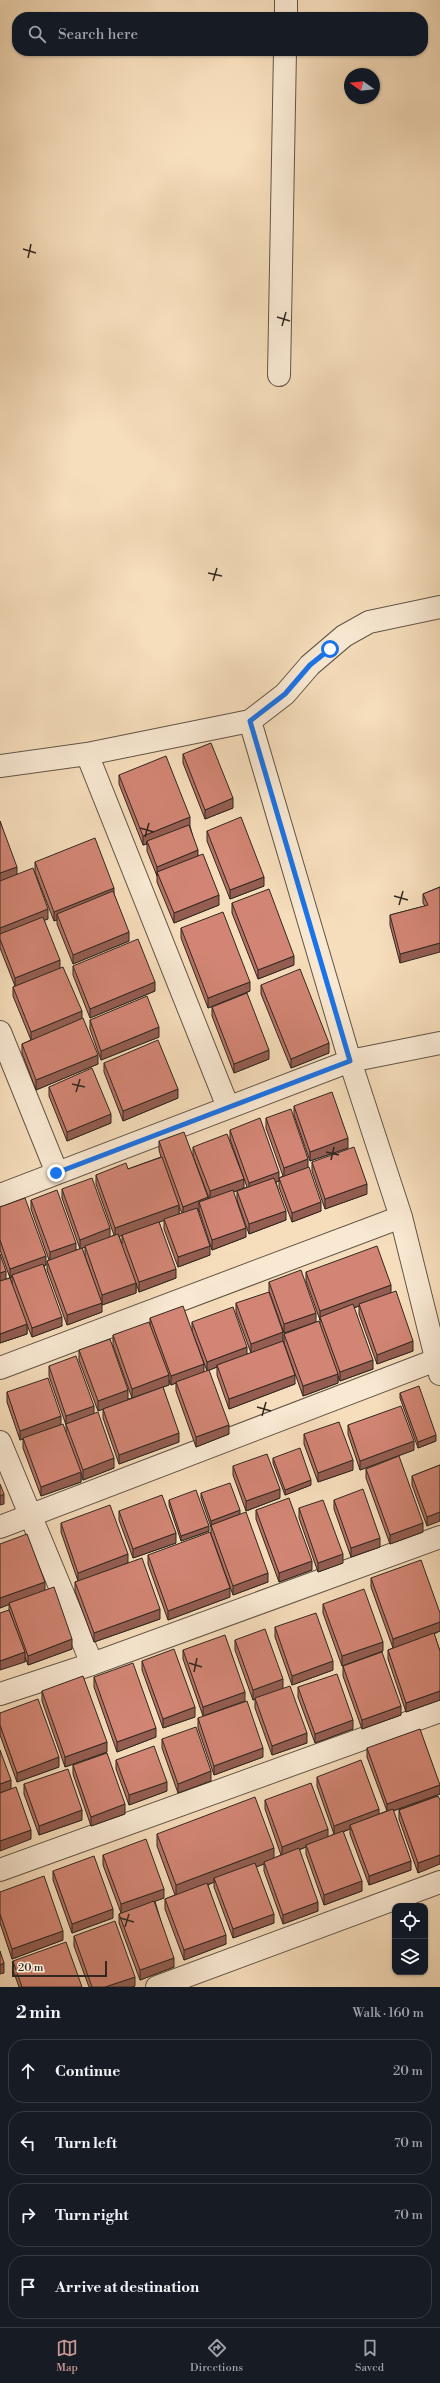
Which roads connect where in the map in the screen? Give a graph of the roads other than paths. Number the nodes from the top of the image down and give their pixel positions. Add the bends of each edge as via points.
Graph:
1 (286, 0) edge
2 (286, 12) edge
3 (285, 56) edge
4 (279, 375) dead end
5 (440, 607) edge
6 (250, 721) junction
7 (87, 754) junction
8 (0, 766) edge
9 (0, 1032) edge
10 (440, 1043) edge
11 (350, 1061) junction
12 (228, 1107) junction
13 (56, 1173) junction
14 (0, 1195) edge
15 (401, 1217) junction
16 (438, 1367) edge
17 (0, 1368) edge
18 (0, 1442) edge
19 (30, 1515) junction
20 (0, 1526) edge
21 (440, 1537) edge
22 (92, 1664) junction
23 (0, 1694) edge
24 (440, 1711) edge
25 (0, 1870) edge
26 (440, 1882) edge
27 (157, 1987) edge

1 - 2 street
3 - 4 street
5 - 6 street via 369,622 344,636 310,665 285,694
6 - 7 street
6 - 11 street
7 - 8 street
7 - 12 street
9 - 13 street
10 - 11 street
11 - 12 street
11 - 15 street
12 - 13 street
13 - 14 street
15 - 16 street
15 - 17 street
16 - 19 street
18 - 19 street
19 - 20 street
19 - 22 street
21 - 22 street
22 - 23 street
24 - 25 street
26 - 27 street

